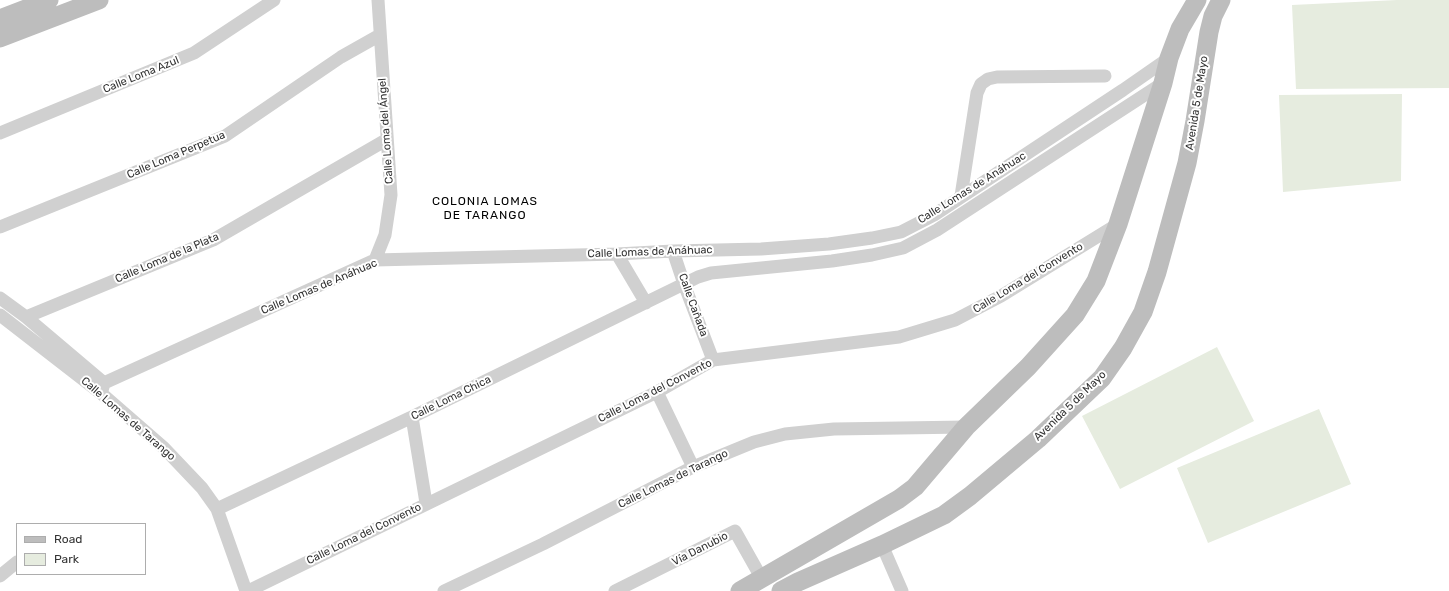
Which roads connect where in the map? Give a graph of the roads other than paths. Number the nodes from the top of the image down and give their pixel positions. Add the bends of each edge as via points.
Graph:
1 (49, 0) edge
2 (99, 0) edge
3 (274, 0) edge
4 (378, 0) edge
5 (1198, 0) edge
6 (1214, 0) edge
7 (1221, 0) edge
8 (0, 19) edge
9 (380, 35) junction
10 (0, 38) edge
11 (1169, 58) junction
12 (1105, 76) dead end
13 (1163, 83) junction
14 (0, 133) edge
15 (386, 140) junction
16 (961, 196) junction
17 (1118, 224) junction
18 (0, 227) edge
19 (673, 251) junction
20 (617, 254) junction
21 (375, 260) junction
22 (684, 284) junction
23 (0, 298) edge
24 (646, 303) junction
25 (0, 315) edge
26 (26, 317) junction
27 (713, 360) junction
28 (103, 388) junction
29 (657, 392) junction
30 (412, 417) junction
31 (966, 427) junction
32 (693, 467) junction
33 (426, 503) junction
34 (217, 509) junction
35 (882, 545) junction
36 (16, 563) edge
37 (0, 576) edge
38 (762, 579) junction
39 (247, 591) edge
40 (444, 591) edge
41 (616, 591) edge
42 (740, 591) edge
43 (781, 591) edge
44 (902, 591) edge

1 - 8 main road
2 - 10 main road
3 - 14 street, Calle Loma Azul via 194,53
4 - 9 street, Calle Loma del Ángel
5 - 11 main road via 1180,29
6 - 13 main road via 1196,20
7 - 35 main road, Avenida 5 de Mayo via 1209,32 1187,163 1157,272 1143,312 1123,348 1102,378 1038,439 970,496 944,515
9 - 15 street, Calle Loma del Ángel
9 - 18 street, Calle Loma Perpetua via 341,57 225,136
11 - 13 main road
11 - 16 street, Calle Lomas de Anáhuac
12 - 16 street via 997,77 981,84 977,93
13 - 17 main road
13 - 22 street, Calle Lomas de Anáhuac via 937,230 903,248 872,256 711,273
15 - 21 street, Calle Loma del Ángel via 391,196 385,235
15 - 26 street, Calle Loma de la Plata via 213,240
16 - 19 street, Calle Lomas de Anáhuac via 934,215 901,232 872,238 761,249
17 - 27 street, Calle Loma del Convento via 1001,296 955,320 899,337
17 - 31 main road via 1096,281 1075,315 1028,367
19 - 20 street, Calle Lomas de Anáhuac
19 - 22 street, Calle Cañada
20 - 21 street, Calle Lomas de Anáhuac
20 - 24 street
21 - 28 street, Calle Lomas de Anáhuac
22 - 24 street, Calle Loma Chica
22 - 27 street, Calle Cañada
23 - 26 street
24 - 30 street, Calle Loma Chica
25 - 28 street, Calle Lomas de Tarango
26 - 28 street
27 - 29 street, Calle Loma del Convento
28 - 34 street, Calle Lomas de Tarango via 202,488
29 - 32 street
29 - 33 street, Calle Loma del Convento
30 - 33 street
30 - 34 street, Calle Loma Chica
31 - 32 street, Calle Lomas de Tarango via 834,429 785,434 754,442
31 - 38 main road via 928,473 899,499
32 - 40 street, Calle Lomas de Tarango via 543,544
33 - 39 street, Calle Loma del Convento
34 - 39 street, Calle Lomas de Tarango
35 - 43 main road, Avenida 5 de Mayo
35 - 44 street
36 - 37 street
38 - 41 street, Vía Danubio via 735,531
38 - 42 main road

